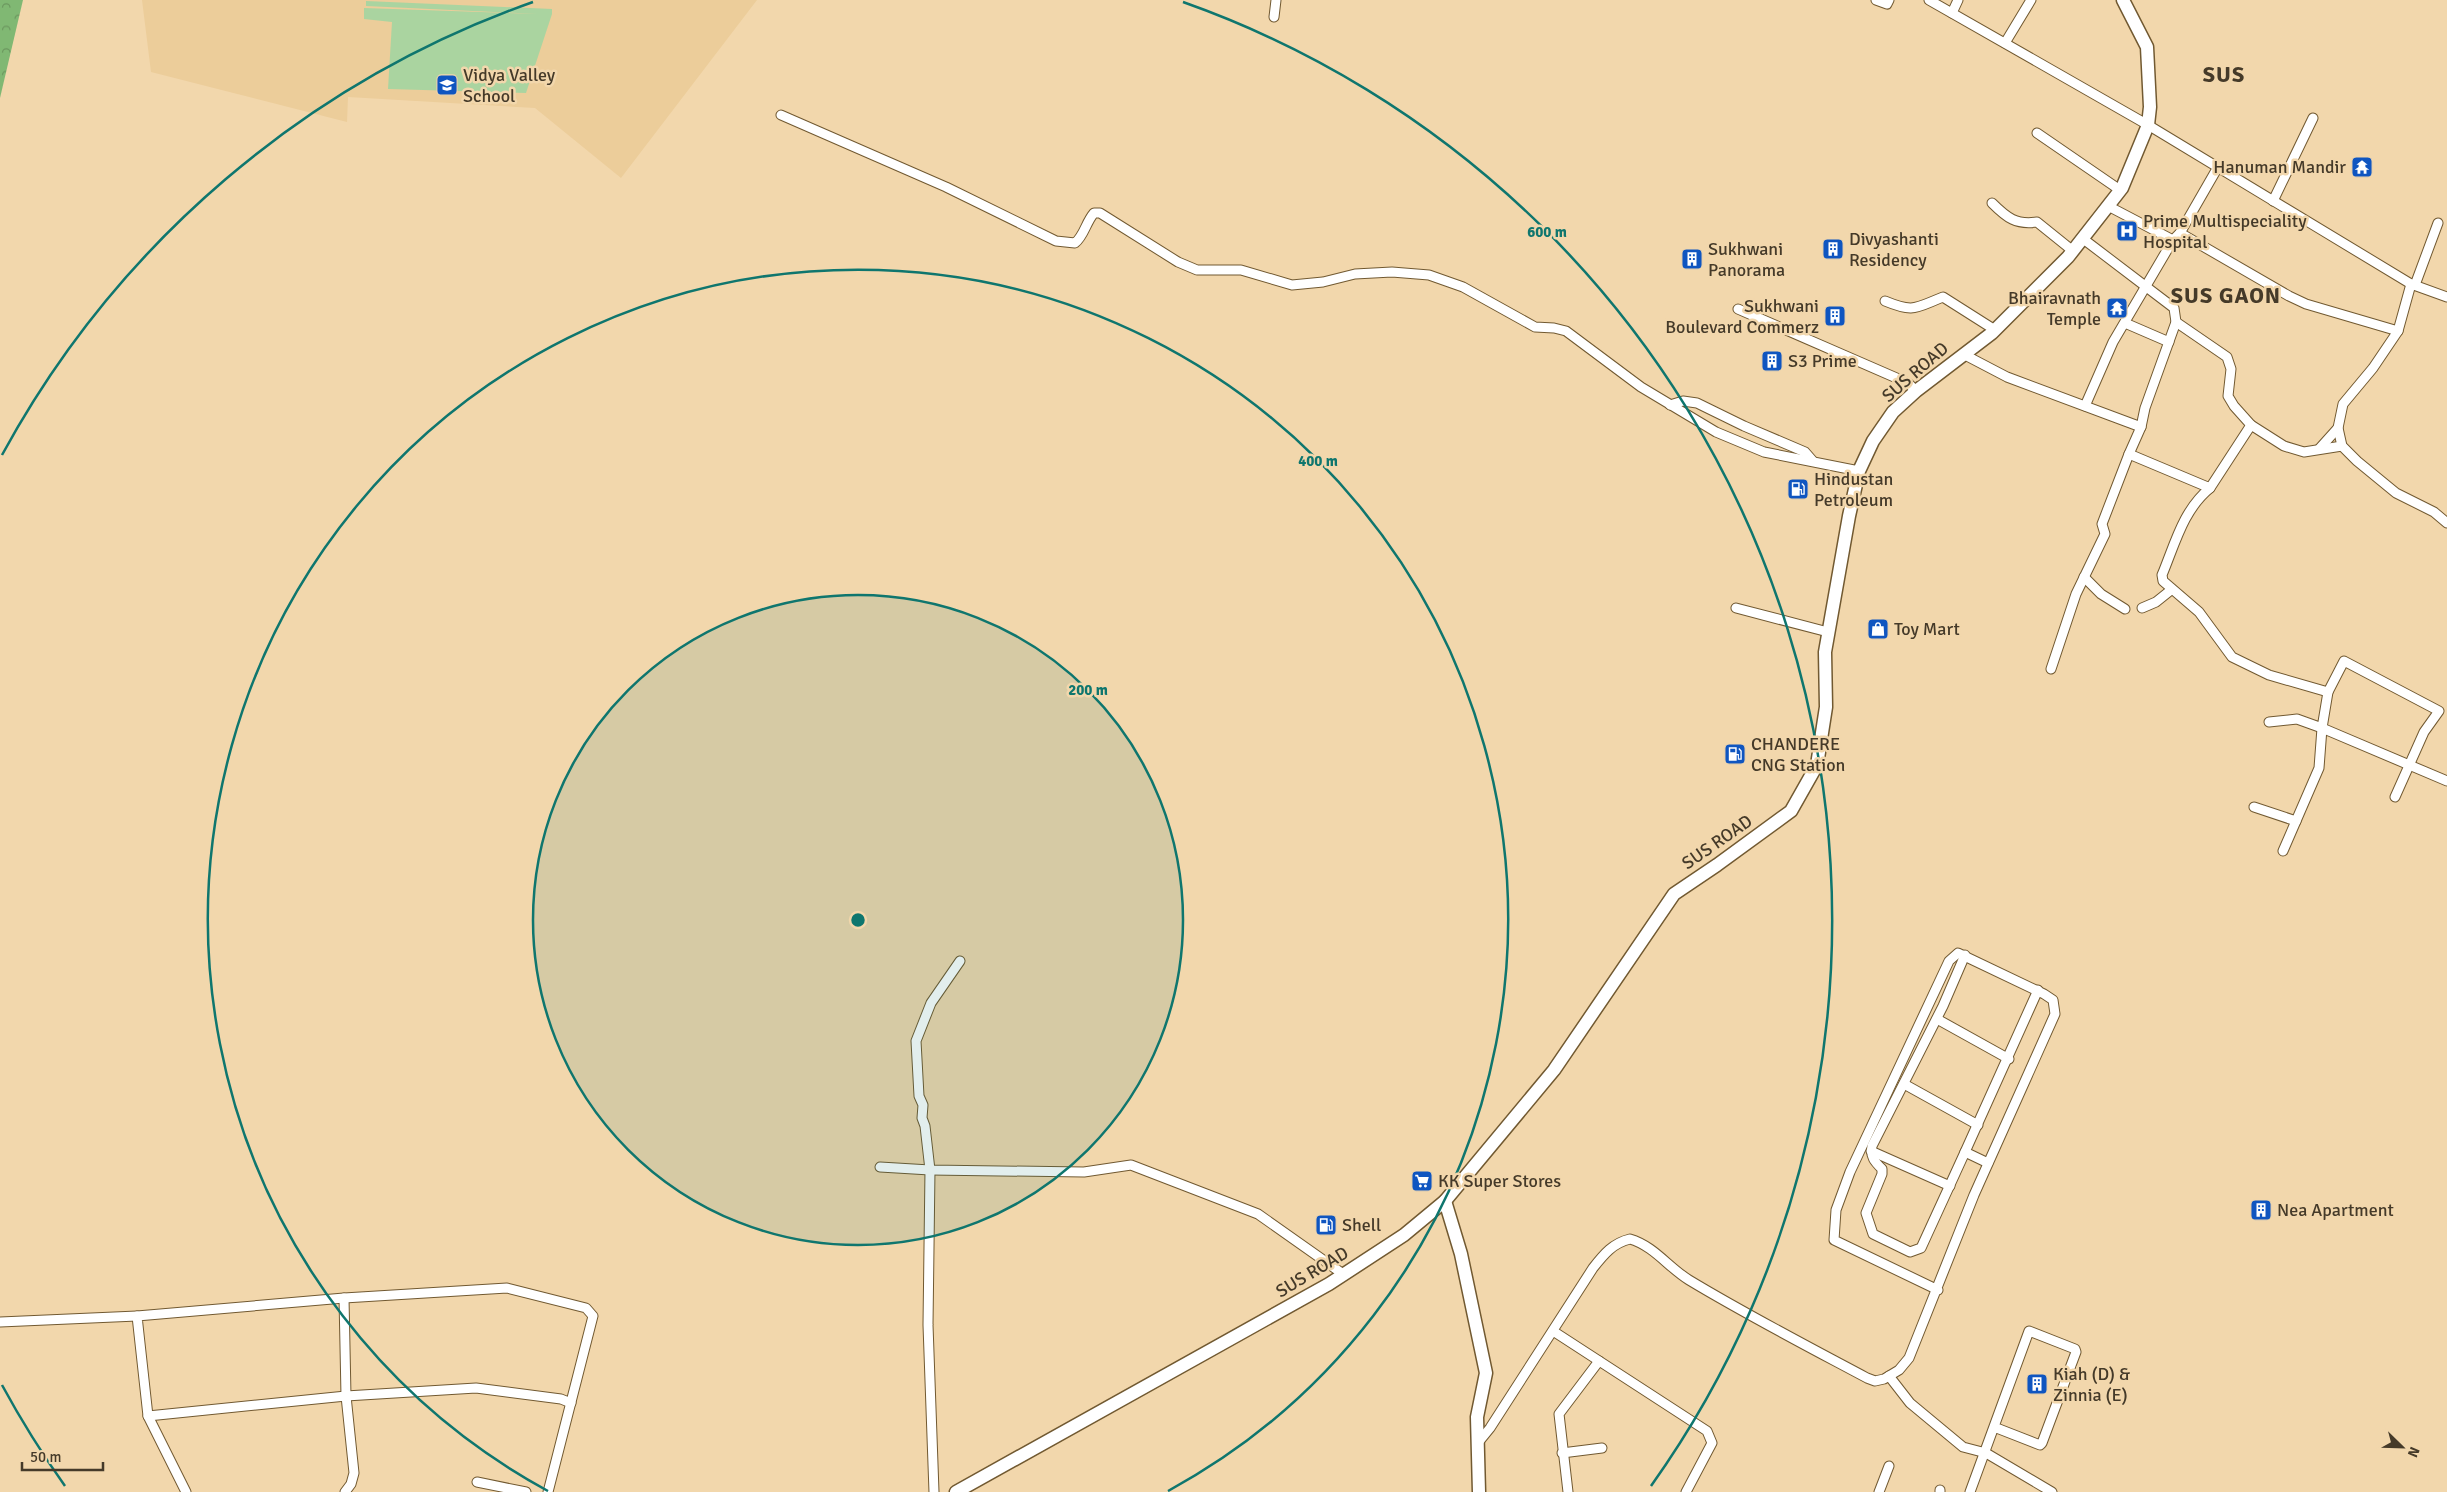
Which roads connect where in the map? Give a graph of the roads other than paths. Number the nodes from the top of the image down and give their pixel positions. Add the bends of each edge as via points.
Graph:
1 (1276, 0) edge
2 (1876, 0) edge
3 (1890, 0) edge
4 (1929, 0) edge
5 (1958, 0) edge
6 (2031, 0) edge
7 (2123, 0) edge
8 (1952, 13) junction
9 (1274, 17) dead end
10 (2005, 43) junction
11 (781, 115) dead end
12 (2313, 118) dead end
13 (2148, 125) junction
14 (2037, 133) dead end
15 (2218, 167) junction
16 (2120, 190) junction
17 (2273, 201) junction
18 (1992, 203) dead end
19 (2108, 206) junction
20 (2438, 223) dead end
21 (2180, 232) junction
22 (2082, 238) junction
23 (2173, 240) junction
24 (2073, 251) junction
25 (2413, 285) junction
26 (2147, 287) junction
27 (2447, 297) edge
28 (1885, 301) dead end
29 (1738, 309) dead end
30 (2176, 322) junction
31 (2125, 323) junction
32 (1995, 330) junction
33 (2398, 331) junction
34 (2169, 342) junction
35 (1963, 354) junction
36 (1916, 391) junction
37 (1670, 405) junction
38 (2084, 406) junction
39 (2251, 425) junction
40 (2141, 427) junction
41 (2338, 428) junction
42 (2342, 446) junction
43 (2320, 448) junction
44 (2129, 454) junction
45 (1812, 460) junction
46 (1860, 471) junction
47 (2210, 488) junction
48 (2447, 522) edge
49 (2084, 578) junction
50 (2171, 590) junction
51 (1736, 608) dead end
52 (2142, 608) dead end
53 (2125, 609) dead end
54 (1828, 632) junction
55 (2051, 669) dead end
56 (2328, 692) junction
57 (2269, 722) dead end
58 (2322, 728) junction
59 (2409, 765) junction
60 (2447, 780) edge
61 (2396, 798) dead end
62 (2254, 807) dead end
63 (2296, 821) junction
64 (2283, 850) dead end
65 (1965, 954) junction
66 (960, 961) dead end
67 (2038, 990) junction
68 (1937, 1019) junction
69 (2009, 1059) junction
70 (1904, 1084) junction
71 (1978, 1125) junction
72 (1871, 1151) junction
73 (1965, 1152) junction
74 (1988, 1163) junction
75 (880, 1167) dead end
76 (930, 1170) junction
77 (1950, 1186) junction
78 (1445, 1201) junction
79 (1343, 1274) junction
80 (1938, 1290) junction
81 (344, 1298) junction
82 (137, 1316) junction
83 (0, 1322) edge
84 (1553, 1331) junction
85 (1598, 1362) junction
86 (1889, 1376) junction
87 (346, 1396) junction
88 (572, 1404) junction
89 (148, 1416) junction
90 (1994, 1427) junction
91 (1477, 1444) junction
92 (1602, 1448) dead end
93 (1562, 1453) junction
94 (1986, 1453) junction
95 (1889, 1466) dead end
96 (477, 1482) dead end
97 (186, 1492) edge
98 (345, 1492) edge
99 (526, 1492) edge
100 (548, 1492) edge
101 (934, 1492) edge
102 (956, 1492) edge
103 (1479, 1492) edge
104 (1568, 1492) edge
105 (1686, 1492) edge
106 (1879, 1492) edge
107 (1970, 1492) edge
108 (2052, 1492) edge

1 - 9 street
2 - 3 street via 1887,4
4 - 8 street
5 - 8 street
6 - 10 street
7 - 13 main road, SUS ROAD via 2147,47
8 - 10 street
10 - 13 street
11 - 37 street via 1056,241 1075,243 1090,217 1100,213 1178,262 1197,270 1241,270 1292,285 1355,274 1392,272 1428,276 1463,287 1535,327 1566,331
12 - 17 street
13 - 15 street
13 - 16 main road, SUS ROAD
14 - 16 street
15 - 17 street
15 - 21 street
16 - 19 main road, SUS ROAD
17 - 25 street
18 - 24 street via 2014,221 2037,222
19 - 22 main road, SUS ROAD
19 - 23 street
20 - 25 street
21 - 23 street
21 - 33 street via 2306,304
22 - 24 main road, SUS ROAD
22 - 26 street
23 - 26 street
24 - 32 main road, SUS ROAD
25 - 27 street
25 - 33 street
26 - 30 street via 2174,308
26 - 31 street
28 - 32 street via 1904,309 1916,309 1943,297
29 - 36 street via 1908,384
30 - 34 street
30 - 39 street via 2227,357 2231,369 2228,396
31 - 34 street
31 - 38 street
32 - 35 main road, SUS ROAD
33 - 41 street via 2343,404
34 - 40 street
35 - 36 main road, SUS ROAD
35 - 38 street via 2007,377
36 - 46 main road, SUS ROAD via 1893,412 1873,441
37 - 45 street via 1716,432 1764,452
37 - 45 street via 1684,401 1698,403 1805,452
38 - 40 street
39 - 43 street via 2284,446 2304,452
39 - 47 street
40 - 44 street
41 - 42 street
41 - 43 street
42 - 43 street
42 - 48 street via 2396,493
44 - 47 street
44 - 49 street via 2102,524 2105,534
45 - 46 street
46 - 54 main road, SUS ROAD
47 - 50 street via 2188,512 2162,575 2164,584
49 - 53 street via 2101,594
49 - 55 street
50 - 52 street
50 - 56 street via 2199,612 2232,657 2269,675
51 - 54 street
54 - 78 main road, SUS ROAD via 1826,707 1817,765 1791,811 1674,894 1554,1070
56 - 58 street
56 - 59 street via 2344,661 2439,711 2424,732
57 - 58 street via 2296,719
58 - 59 street
58 - 63 street via 2319,768
59 - 60 street
59 - 61 street
62 - 63 street
63 - 64 street
65 - 67 street
65 - 68 street
65 - 80 street via 1958,953 1949,961 1850,1172 1836,1210 1834,1230 1834,1240
66 - 76 street via 931,1003 916,1041 919,1096 923,1105
67 - 69 street
67 - 74 street via 2053,1000 2055,1014
68 - 69 street
68 - 70 street
69 - 71 street
70 - 71 street
70 - 72 street
71 - 73 street
72 - 77 street
72 - 77 street via 1882,1174 1866,1213 1869,1227 1873,1234 1910,1252 1921,1248
73 - 74 street
73 - 77 street
74 - 80 street
75 - 76 street
76 - 79 street via 1084,1172 1131,1165 1258,1214
76 - 101 street via 928,1326
78 - 79 main road, SUS ROAD via 1404,1235
78 - 91 main road via 1461,1254 1486,1373
79 - 102 main road, SUS ROAD
80 - 86 street via 1909,1358
81 - 82 street
81 - 87 street
81 - 88 street via 507,1288 586,1308 592,1313 593,1321
82 - 83 street
82 - 89 street
84 - 85 street
84 - 86 street via 1606,1252 1618,1242 1630,1239 1654,1252 1700,1286 1867,1378 1875,1380
84 - 91 street
85 - 93 street via 1559,1414
85 - 105 street via 1707,1431 1712,1443
86 - 94 street via 1910,1403 1927,1418 1963,1446
87 - 88 street via 476,1388 560,1399
87 - 89 street
87 - 98 street via 354,1473
88 - 100 street
89 - 97 street
90 - 90 street via 2042,1444 2075,1349 2029,1331
90 - 94 street
91 - 103 main road
92 - 93 street
93 - 104 street
94 - 107 street
94 - 108 street
95 - 106 street
96 - 99 street

